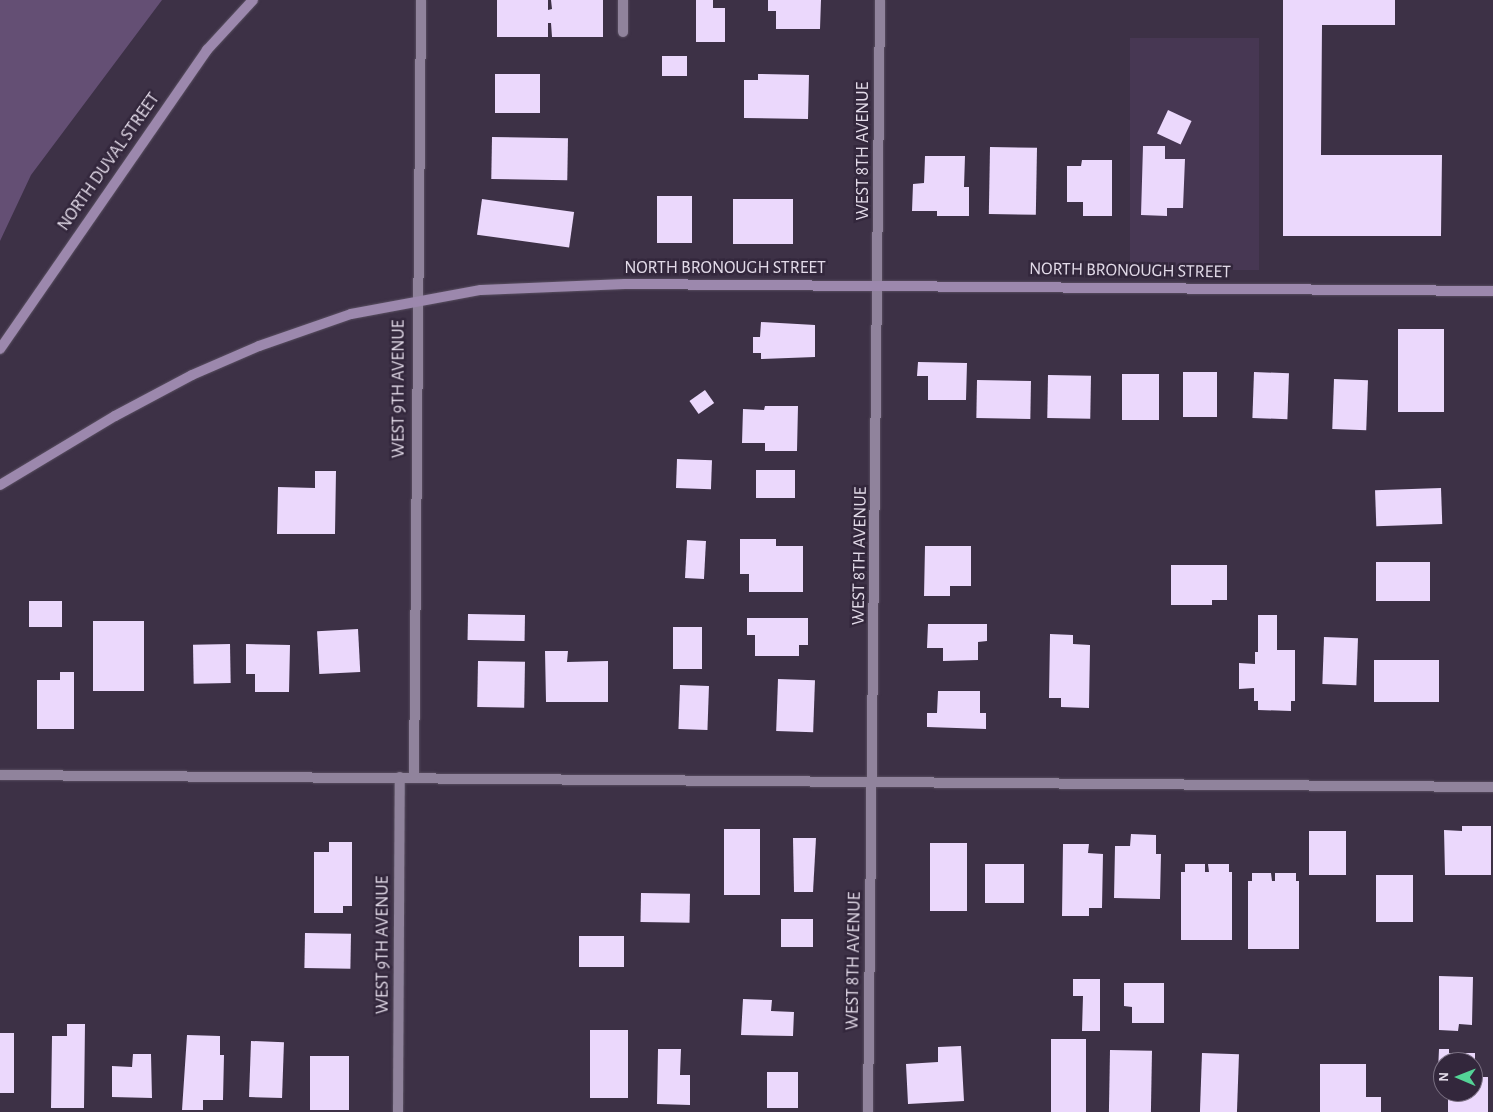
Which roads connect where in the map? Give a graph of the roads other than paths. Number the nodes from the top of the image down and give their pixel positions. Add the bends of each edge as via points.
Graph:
1 (253, 0) edge
2 (421, 0) edge
3 (623, 0) edge
4 (880, 0) edge
5 (623, 32) dead end
6 (879, 285) junction
7 (1493, 291) edge
8 (416, 302) junction
9 (0, 349) edge
10 (0, 485) edge
11 (0, 775) edge
12 (400, 777) junction
13 (414, 778) junction
14 (873, 781) junction
15 (1493, 787) edge
16 (398, 1112) edge
17 (868, 1112) edge

1 - 9 main road, NORTH DUVAL STREET via 206,50
2 - 8 street, WEST 9TH AVENUE
3 - 5 street
4 - 6 street, WEST 8TH AVENUE
6 - 7 main road, NORTH BRONOUGH STREET
6 - 8 main road, NORTH BRONOUGH STREET via 625,284 481,290
6 - 14 street, WEST 8TH AVENUE
8 - 10 main road, NORTH BRONOUGH STREET via 351,314 259,346 192,375 115,416
8 - 13 street, WEST 9TH AVENUE
11 - 12 street
12 - 13 street
12 - 16 street, WEST 9TH AVENUE
13 - 14 street
14 - 15 street
14 - 17 street, WEST 8TH AVENUE

